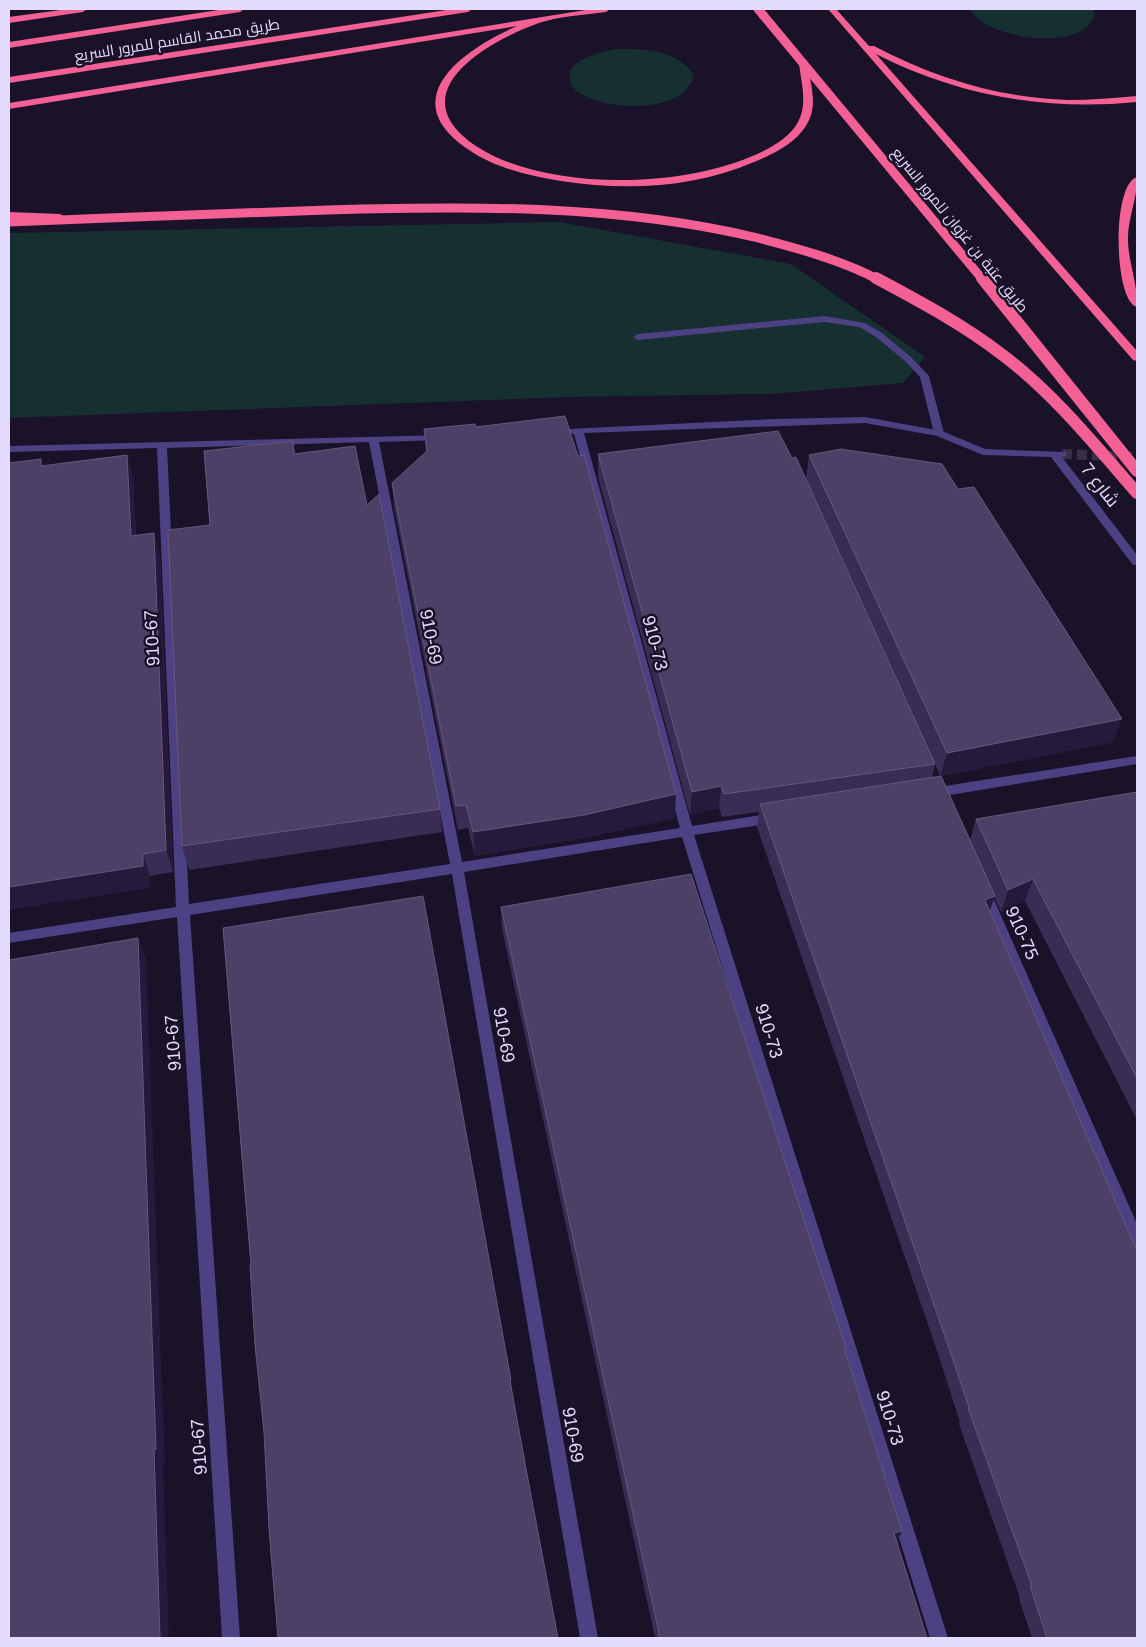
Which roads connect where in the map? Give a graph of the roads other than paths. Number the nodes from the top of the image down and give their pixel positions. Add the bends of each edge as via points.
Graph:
1 (83, 9) edge
2 (240, 9) edge
3 (468, 9) edge
4 (606, 9) edge
5 (758, 9) edge
6 (832, 9) edge
7 (9, 20) edge
8 (540, 20) junction
9 (862, 42) junction
10 (9, 45) edge
11 (803, 63) junction
12 (9, 80) edge
13 (1137, 99) edge
14 (9, 106) edge
15 (1137, 180) edge
16 (9, 214) edge
17 (87, 219) junction
18 (9, 222) edge
19 (1137, 304) edge
20 (638, 337) dead end
21 (1137, 358) edge
22 (578, 431) junction
23 (559, 432) edge
24 (938, 433) junction
25 (452, 437) edge
26 (374, 441) junction
27 (162, 445) junction
28 (9, 449) edge
29 (1137, 472) edge
30 (1137, 493) edge
31 (1137, 562) edge
32 (1137, 760) edge
33 (921, 795) edge
34 (785, 816) edge
35 (687, 832) junction
36 (457, 868) junction
37 (980, 882) edge
38 (183, 910) junction
39 (9, 938) edge
40 (1137, 1241) edge
41 (231, 1638) edge
42 (589, 1638) edge
43 (939, 1638) edge

1 - 7 highway
2 - 10 highway, طريق محمد القاسم للمرور السريع
3 - 12 highway, طريق محمد القاسم للمرور السريع
4 - 8 highway
5 - 11 highway, طريق عتبة بن غزوان للمرور السريع, bridge
6 - 9 highway
8 - 11 highway via 495,41 449,75 441,94 442,113 453,132 473,148 502,162 561,178 605,182 680,180 749,162 781,145 800,126 808,106
8 - 14 highway
9 - 13 highway via 919,71 993,94 1034,102 1071,104
9 - 21 highway
11 - 29 highway, طريق عتبة بن غزوان للمرور السريع, bridge
15 - 19 highway via 1126,205 1122,244 1124,265
16 - 17 highway, bridge
17 - 18 highway, bridge
17 - 30 highway, bridge via 503,208 655,218 751,235 859,270 943,313 1025,373
20 - 24 street via 825,319 862,325 879,334 924,376
22 - 23 street
22 - 24 street via 776,427 865,420
22 - 35 street, 910-73
24 - 31 street, شارع 7 via 983,452 1058,454
25 - 26 street
26 - 27 street
26 - 36 street, 910-69
27 - 28 street
27 - 38 street, 910-67
32 - 33 street
34 - 35 street
35 - 36 street
35 - 43 street, 910-73
36 - 38 street
36 - 42 street, 910-69
37 - 40 street, 910-75
38 - 39 street
38 - 41 street, 910-67

